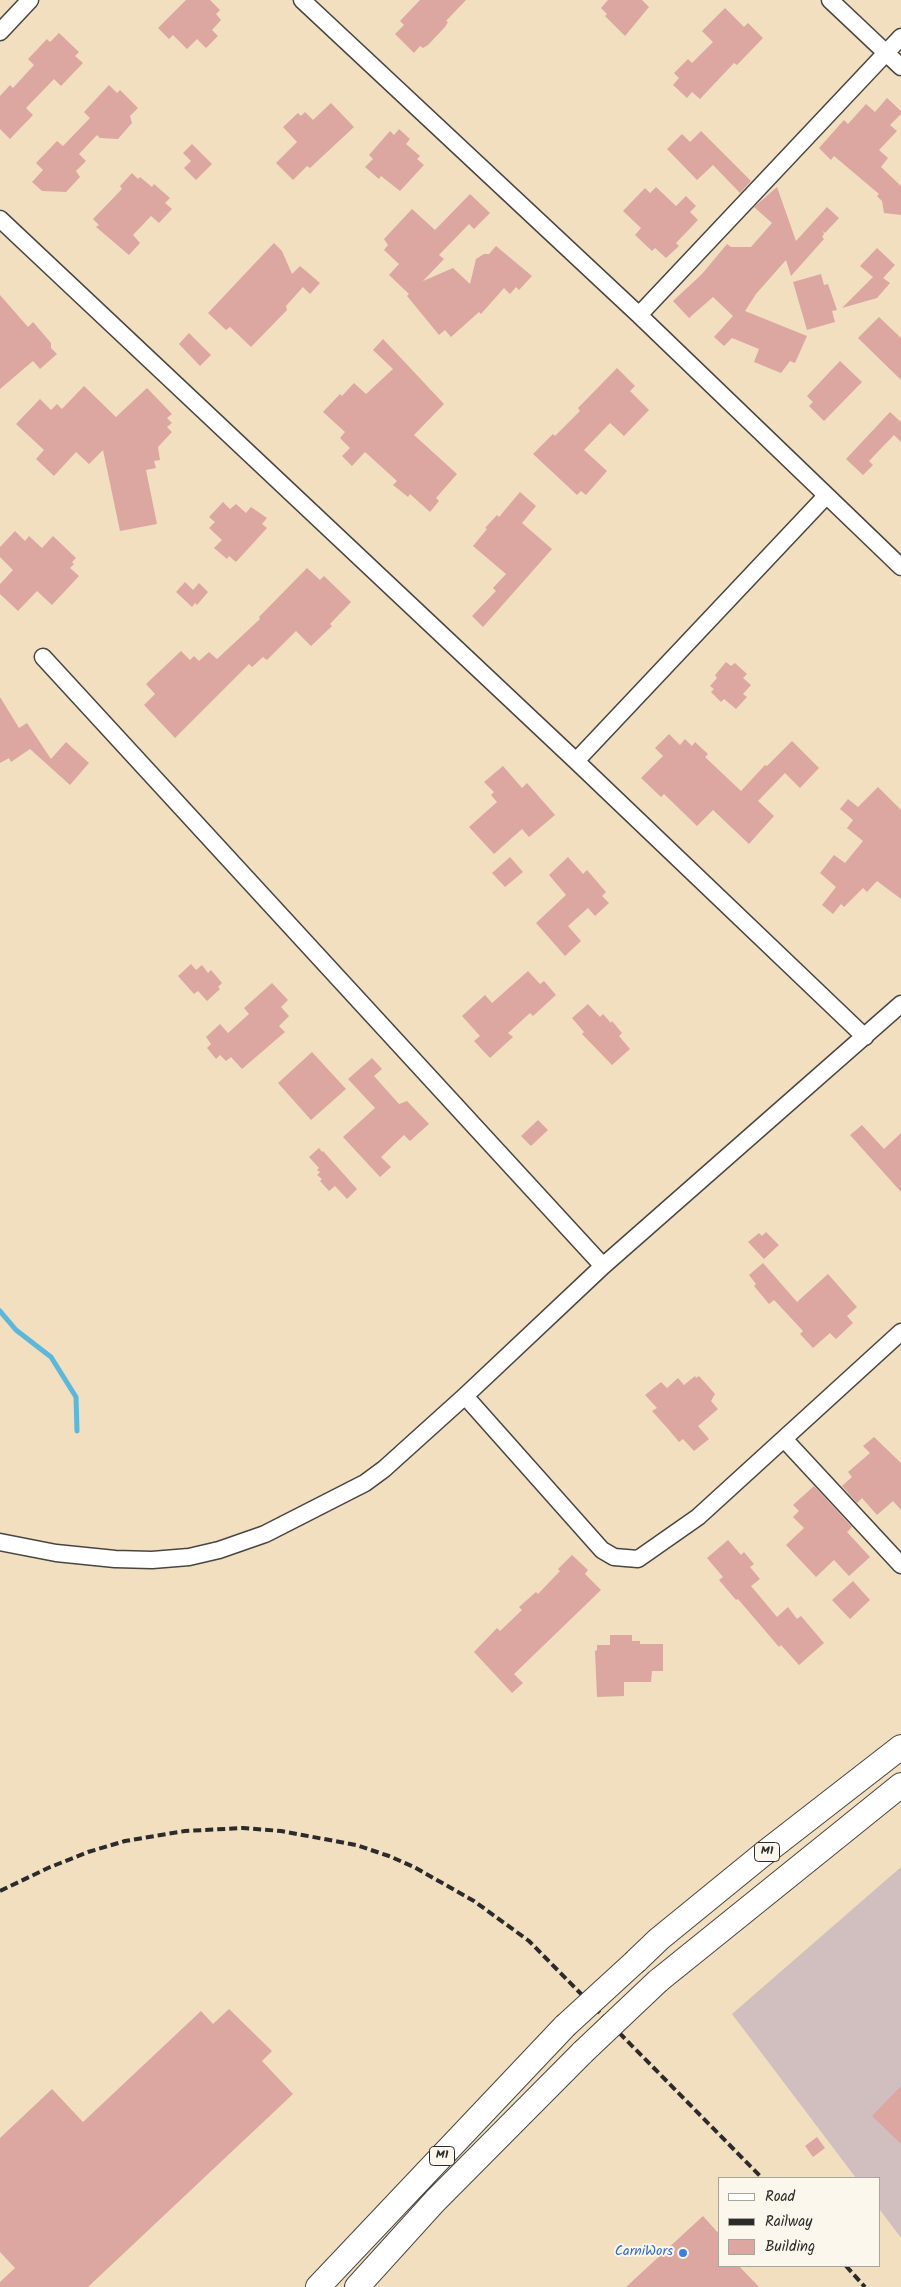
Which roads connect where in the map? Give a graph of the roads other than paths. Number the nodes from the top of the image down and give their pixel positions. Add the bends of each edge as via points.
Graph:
1 (30, 0) edge
2 (302, 0) edge
3 (830, 0) edge
4 (0, 32) edge
5 (901, 37) edge
6 (886, 53) junction
7 (901, 67) edge
8 (0, 219) edge
9 (638, 315) junction
10 (826, 496) junction
11 (901, 567) edge
12 (43, 657) dead end
13 (576, 761) junction
14 (901, 1004) edge
15 (865, 1037) junction
16 (604, 1266) junction
17 (901, 1332) edge
18 (465, 1396) junction
19 (785, 1440) junction
20 (0, 1542) edge
21 (901, 1565) edge
22 (901, 1747) edge
23 (901, 1785) edge
24 (318, 2287) edge
25 (357, 2287) edge

1 - 4 street
2 - 9 street
3 - 6 street
5 - 6 street
6 - 7 street
6 - 9 street
8 - 13 street
9 - 10 street
10 - 11 street
10 - 13 street
12 - 16 street
13 - 15 street
14 - 15 street
15 - 16 street
16 - 18 street
17 - 19 street
18 - 19 street via 602,1550 614,1557 638,1559 653,1550 698,1517
18 - 20 street via 365,1483 265,1534 219,1550 189,1557 134,1560 56,1553
19 - 21 street
22 - 24 highway, M1, bridge via 658,1939 565,2026
23 - 25 highway, M1, bridge via 658,1980 435,2201

